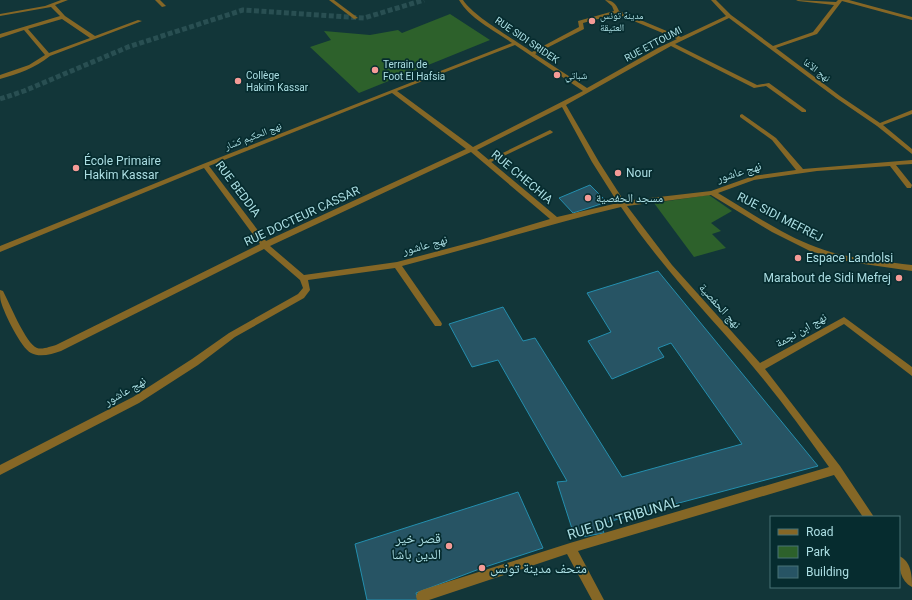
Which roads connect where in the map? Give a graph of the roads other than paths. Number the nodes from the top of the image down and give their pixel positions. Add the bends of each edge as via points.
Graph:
1 (66, 0) edge
2 (157, 0) edge
3 (331, 0) edge
4 (461, 0) edge
5 (607, 0) edge
6 (713, 0) edge
7 (798, 0) edge
8 (840, 1) edge
9 (52, 5) junction
10 (164, 6) dead end
11 (617, 12) junction
12 (912, 12) edge
13 (0, 15) edge
14 (730, 16) junction
15 (63, 17) junction
16 (356, 18) dead end
17 (910, 18) edge
18 (140, 21) dead end
19 (25, 29) junction
20 (0, 36) edge
21 (94, 38) junction
22 (681, 39) junction
23 (515, 43) junction
24 (672, 44) junction
25 (772, 48) junction
26 (531, 54) junction
27 (48, 55) junction
28 (0, 77) edge
29 (587, 91) junction
30 (394, 92) junction
31 (563, 104) junction
32 (804, 111) dead end
33 (912, 112) edge
34 (742, 116) dead end
35 (879, 125) junction
36 (550, 132) dead end
37 (472, 149) junction
38 (912, 152) edge
39 (487, 162) junction
40 (912, 162) edge
41 (891, 163) junction
42 (205, 165) junction
43 (801, 171) junction
44 (908, 186) dead end
45 (712, 193) junction
46 (622, 204) junction
47 (556, 220) junction
48 (265, 245) junction
49 (0, 249) edge
50 (397, 265) junction
51 (912, 268) edge
52 (303, 278) junction
53 (0, 293) edge
54 (438, 324) dead end
55 (759, 368) junction
56 (912, 372) edge
57 (837, 469) junction
58 (0, 470) edge
59 (868, 516) edge
60 (570, 548) junction
61 (900, 563) edge
62 (912, 581) edge
63 (423, 600) edge
64 (598, 600) edge

1 - 9 street
2 - 10 street
3 - 16 street
4 - 23 street, RUE SIDI SRIDEK via 477,16
5 - 11 street via 614,5
6 - 14 street, نهج الآغا
7 - 8 street
8 - 17 street
8 - 25 street via 815,33
9 - 13 street
9 - 15 street
11 - 22 street
11 - 26 street via 580,22 582,28
12 - 17 street
14 - 22 street, RUE ETTOUMI
14 - 25 street, نهج الآغا
15 - 19 street
15 - 21 street
18 - 21 street
19 - 20 street
19 - 27 street
21 - 27 street
22 - 24 street, RUE ETTOUMI
23 - 26 street, RUE SIDI SRIDEK
23 - 30 street, نهج الحكيم كسّار
24 - 29 street, RUE ETTOUMI
24 - 32 street via 756,87 767,84
25 - 35 street, نهج الآغا
26 - 29 street, RUE SIDI SRIDEK
27 - 28 street via 36,64
29 - 31 street, RUE DOCTEUR CASSAR
30 - 37 street, RUE CHECHIA
30 - 42 street, نهج الحكيم كسّار
31 - 37 street, RUE DOCTEUR CASSAR
31 - 46 street, نهج الحفصية via 591,157
33 - 35 street
34 - 43 street via 774,139
35 - 38 street, نهج الآغا
36 - 39 street
37 - 39 street, RUE CHECHIA
37 - 48 street, RUE DOCTEUR CASSAR
39 - 47 street, RUE CHECHIA
40 - 41 street, نهج عاشور
41 - 43 street, نهج عاشور
41 - 44 street
42 - 48 street, RUE BEDDIA
42 - 49 street, نهج الحكيم كسّار
43 - 45 street, نهج عاشور via 753,178
45 - 46 street, نهج عاشور
45 - 51 street, RUE SIDI MEFREJ via 758,221 814,249 859,261
46 - 47 street, نهج عاشور
46 - 55 street, نهج الحفصية via 658,253
47 - 50 street, نهج عاشور
48 - 52 street, RUE BEDDIA
48 - 53 street, RUE DOCTEUR CASSAR via 58,348 43,352 33,351 26,344
50 - 52 street, نهج عاشور
50 - 54 street
52 - 58 street, نهج عاشور via 307,289 301,296 232,335 136,400
55 - 56 street, نهج ابن نجمة via 844,320
55 - 57 street, نهج الحفصية
57 - 59 street, نهج الحفصية
57 - 60 street, RUE DU TRIBUNAL
60 - 63 street, RUE DU TRIBUNAL via 422,596
60 - 64 street
61 - 62 street

